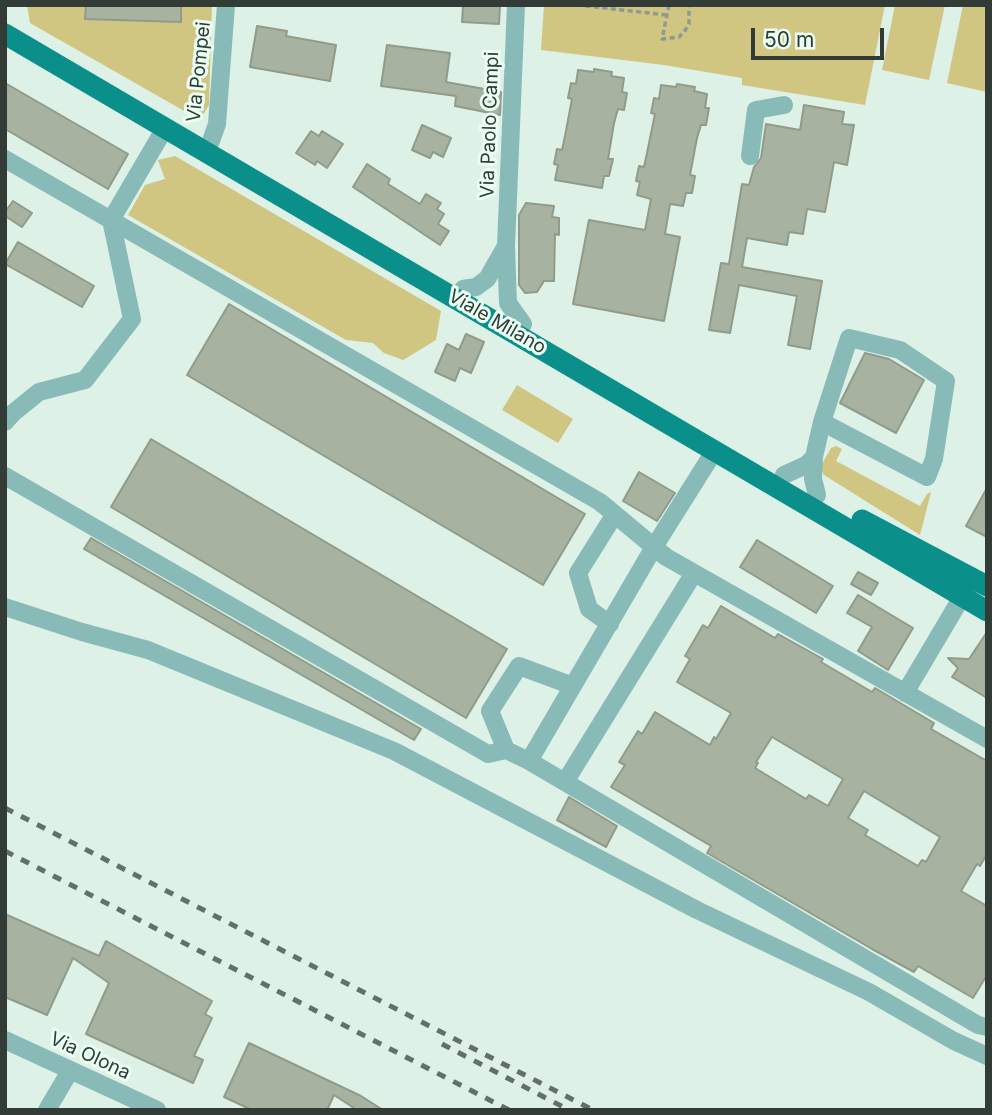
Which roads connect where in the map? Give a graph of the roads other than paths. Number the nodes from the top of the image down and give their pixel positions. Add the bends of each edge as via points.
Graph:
1 (226, 5) edge
2 (516, 5) edge
3 (5, 21) edge
4 (5, 34) edge
5 (784, 105) dead end
6 (165, 128) junction
7 (211, 142) junction
8 (750, 156) dead end
9 (5, 159) edge
10 (111, 220) junction
11 (506, 246) junction
12 (463, 289) junction
13 (523, 324) junction
14 (5, 422) edge
15 (822, 422) junction
16 (715, 450) junction
17 (814, 457) junction
18 (784, 475) junction
19 (5, 476) edge
20 (817, 495) junction
21 (615, 514) junction
22 (654, 547) junction
23 (694, 573) junction
24 (974, 587) edge
25 (5, 607) edge
26 (987, 611) edge
27 (610, 624) junction
28 (573, 686) junction
29 (905, 694) junction
30 (987, 739) edge
31 (506, 750) junction
32 (530, 761) junction
33 (565, 782) junction
34 (987, 1027) edge
35 (5, 1040) edge
36 (987, 1056) edge
37 (70, 1071) junction
38 (47, 1110) edge
39 (157, 1110) edge

1 - 7 street, Via Pompei via 218,124
2 - 11 street, Via Paolo Campi
3 - 7 main road, Viale Milano
4 - 6 main road, Viale Milano
5 - 8 street via 756,110
6 - 10 street
6 - 16 main road, Viale Milano
7 - 12 main road, Viale Milano
9 - 10 street
10 - 14 street via 132,319 85,380 39,391
10 - 21 street
11 - 12 street, Via Paolo Campi via 487,279
11 - 13 street, Via Paolo Campi via 509,303
12 - 13 main road, Viale Milano
13 - 18 main road, Viale Milano
15 - 15 street via 927,477 946,381 900,350 849,338
15 - 17 street
16 - 22 street
16 - 24 main road, Viale Milano
17 - 18 street
17 - 20 street
18 - 20 main road, Viale Milano
19 - 31 street via 488,754
20 - 24 main road, Viale Milano
21 - 22 street
21 - 27 street via 578,573 589,609
22 - 23 street
22 - 27 street
23 - 29 street
23 - 33 street
24 - 26 main road, Viale Milano
24 - 29 street
25 - 36 street via 148,650 394,751
27 - 28 street
28 - 31 street via 519,666 489,711
28 - 32 street
29 - 30 street
31 - 32 street
32 - 33 street
33 - 34 street
35 - 37 street, Via Olona
37 - 38 street
37 - 39 street, Via Olona

